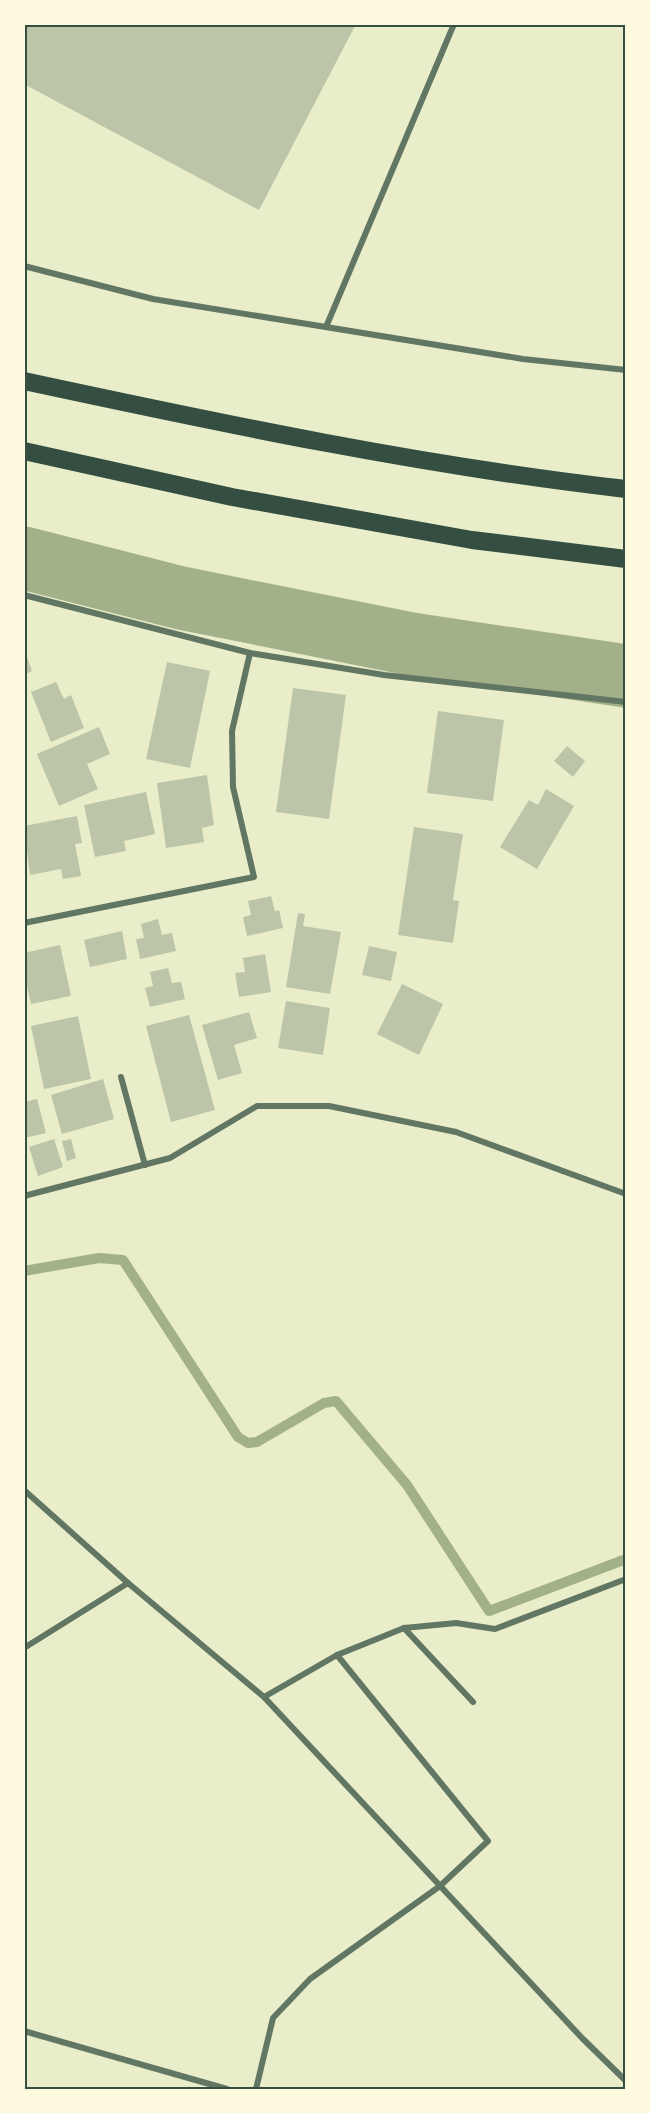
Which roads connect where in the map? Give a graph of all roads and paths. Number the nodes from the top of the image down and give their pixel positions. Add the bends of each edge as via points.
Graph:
1 (454, 24) edge
2 (24, 266) edge
3 (326, 327) junction
4 (626, 370) edge
5 (24, 381) edge
6 (24, 451) edge
7 (626, 489) edge
8 (626, 559) edge
9 (24, 595) edge
10 (250, 652) junction
11 (626, 702) edge
12 (24, 922) edge
13 (121, 1077) dead end
14 (145, 1165) junction
15 (626, 1194) edge
16 (24, 1196) edge
17 (24, 1490) edge
18 (626, 1579) edge
19 (128, 1583) junction
20 (404, 1628) junction
21 (24, 1648) edge
22 (337, 1655) junction
23 (264, 1697) junction
24 (473, 1702) dead end
25 (440, 1886) junction
26 (24, 2031) edge
27 (626, 2080) edge
28 (226, 2089) edge
29 (256, 2089) edge

1 - 3 street
2 - 3 street via 153,299
3 - 4 street via 523,359
5 - 7 highway via 268,434 506,476
6 - 8 highway via 232,498 472,540
9 - 10 street
10 - 11 street via 384,675
10 - 12 street via 232,731 233,787 254,877
13 - 14 street
14 - 15 street via 170,1158 257,1106 329,1106 456,1132
14 - 16 street
17 - 19 street
18 - 20 street via 495,1629 456,1623
19 - 21 street
19 - 23 street
20 - 22 street
20 - 24 street
22 - 23 street
22 - 25 street via 488,1841
23 - 25 street
25 - 27 street
25 - 29 street via 310,1979 273,2019
26 - 28 street

